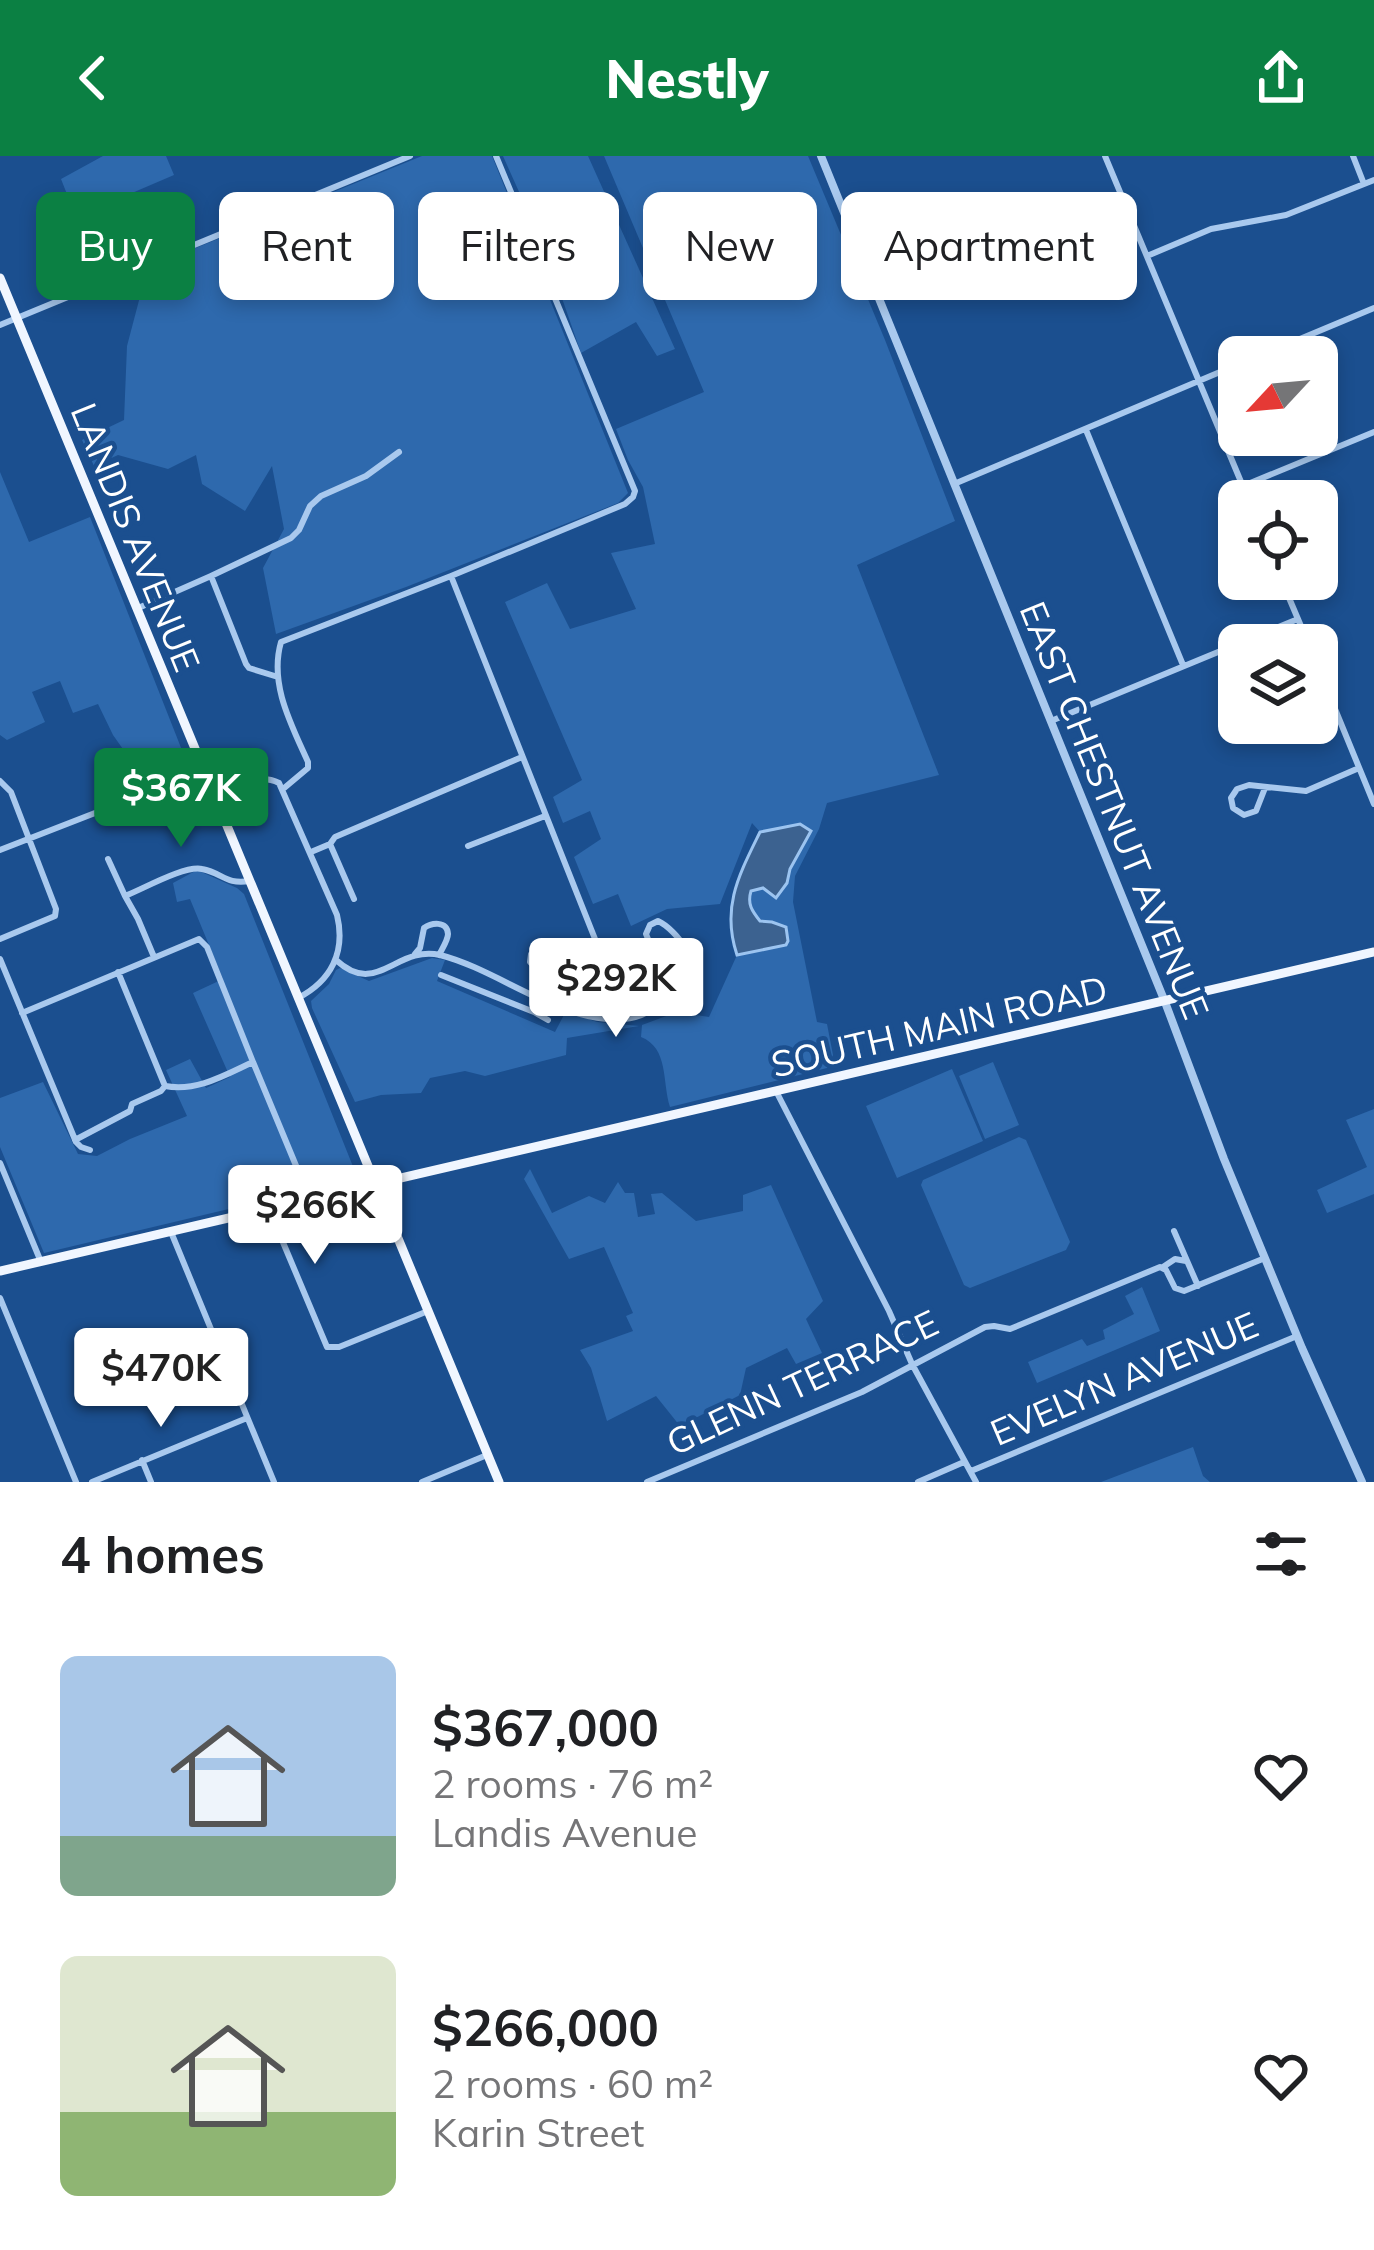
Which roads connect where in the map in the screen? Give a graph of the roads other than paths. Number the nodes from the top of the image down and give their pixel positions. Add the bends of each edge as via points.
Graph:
1 (410, 156) edge
2 (496, 156) edge
3 (821, 156) edge
4 (1106, 156) edge
5 (1353, 156) edge
6 (1374, 180) edge
7 (1364, 184) junction
8 (1147, 256) junction
9 (0, 278) edge
10 (1374, 308) edge
11 (17, 319) junction
12 (0, 326) edge
13 (1307, 336) edge
14 (1218, 373) edge
15 (1199, 381) junction
16 (1085, 429) junction
17 (1374, 432) edge
18 (399, 452) dead end
19 (1240, 480) edge
20 (1258, 480) edge
21 (954, 484) junction
22 (211, 576) junction
23 (451, 577) junction
24 (1290, 600) edge
25 (136, 609) junction
26 (1298, 619) junction
27 (1300, 624) edge
28 (1184, 665) junction
29 (278, 677) junction
30 (1338, 716) edge
31 (1051, 722) junction
32 (523, 758) junction
33 (199, 759) junction
34 (1359, 768) junction
35 (206, 777) junction
36 (0, 781) edge
37 (1265, 788) junction
38 (283, 790) junction
39 (1374, 804) edge
40 (545, 815) junction
41 (29, 838) junction
42 (330, 844) junction
43 (469, 845) dead end
44 (0, 850) edge
45 (311, 852) junction
46 (109, 859) dead end
47 (250, 881) junction
48 (125, 896) junction
49 (354, 899) dead end
50 (0, 939) edge
51 (677, 940) junction
52 (1374, 952) edge
53 (439, 955) junction
54 (412, 956) junction
55 (154, 957) junction
56 (0, 959) edge
57 (337, 960) junction
58 (466, 966) junction
59 (118, 972) junction
60 (441, 975) dead end
61 (545, 978) junction
62 (460, 982) junction
63 (538, 997) junction
64 (298, 998) junction
65 (1165, 1002) junction
66 (534, 1012) junction
67 (22, 1013) junction
68 (586, 1015) junction
69 (548, 1020) dead end
70 (253, 1062) junction
71 (165, 1086) junction
72 (776, 1090) junction
73 (75, 1140) junction
74 (90, 1150) dead end
75 (0, 1163) edge
76 (375, 1184) junction
77 (310, 1200) junction
78 (269, 1209) junction
79 (171, 1232) junction
80 (1174, 1232) dead end
81 (1266, 1258) junction
82 (41, 1262) junction
83 (1188, 1263) junction
84 (1163, 1267) junction
85 (0, 1271) edge
86 (1198, 1286) junction
87 (0, 1298) edge
88 (428, 1310) junction
89 (1297, 1336) junction
90 (912, 1364) junction
91 (248, 1418) junction
92 (488, 1455) junction
93 (142, 1460) junction
94 (965, 1462) junction
95 (971, 1471) junction
96 (76, 1482) edge
97 (92, 1482) edge
98 (151, 1482) edge
99 (274, 1482) edge
100 (422, 1482) edge
101 (499, 1482) edge
102 (646, 1482) edge
103 (917, 1482) edge
104 (976, 1482) edge
105 (1362, 1482) edge

1 - 11 street
2 - 23 street via 634,491 625,504
3 - 21 street, EAST CHESTNUT AVENUE
4 - 8 street
5 - 7 street
6 - 7 street
7 - 8 street
8 - 15 street
9 - 11 main road, LANDIS AVENUE
10 - 13 street
11 - 12 street
11 - 25 main road, LANDIS AVENUE
14 - 15 street
15 - 16 street
15 - 19 street
16 - 21 street
16 - 28 street
17 - 20 street
18 - 22 street via 321,496 292,538
21 - 31 street, EAST CHESTNUT AVENUE
22 - 25 street
22 - 29 street via 246,664
23 - 29 street via 281,642
23 - 32 street
24 - 26 street
25 - 33 main road, LANDIS AVENUE
26 - 27 street
26 - 28 street
28 - 31 street
29 - 38 street via 308,762
30 - 34 street
31 - 65 street, EAST CHESTNUT AVENUE
32 - 40 street
32 - 42 street
33 - 35 main road, LANDIS AVENUE
33 - 38 street via 269,778
34 - 37 street via 1306,791
34 - 39 street
35 - 41 street via 165,803 131,799
35 - 47 main road, LANDIS AVENUE
36 - 41 street
37 - 37 street via 1256,811 1233,808 1237,788
38 - 45 street
40 - 43 street
40 - 68 street via 601,958
41 - 44 street
41 - 50 street via 55,916
42 - 45 street
42 - 49 street
45 - 57 street via 341,931
46 - 48 street
47 - 48 street via 233,884 192,868
47 - 64 main road, LANDIS AVENUE
48 - 55 street
51 - 51 street via 658,921 646,934 653,945
51 - 68 street via 684,954 662,1002 634,1018
52 - 65 main road, SOUTH MAIN ROAD
53 - 54 street
53 - 54 street via 447,930 431,923
53 - 58 street
54 - 57 street via 365,975
55 - 59 street
55 - 70 street via 199,938
56 - 67 street
57 - 64 street via 320,985
58 - 62 street
58 - 63 street
59 - 67 street
59 - 71 street
60 - 62 street
61 - 61 street via 554,962 540,947 530,962
61 - 63 street
62 - 66 street
63 - 66 street
63 - 68 street
64 - 76 main road, LANDIS AVENUE
65 - 72 main road, SOUTH MAIN ROAD
65 - 81 street, EAST CHESTNUT AVENUE
66 - 69 street
67 - 73 street
70 - 71 street via 201,1085
70 - 77 street
71 - 73 street
72 - 76 main road, SOUTH MAIN ROAD
72 - 90 street
73 - 74 street
75 - 82 street
76 - 77 main road, SOUTH MAIN ROAD
76 - 88 main road, LANDIS AVENUE
77 - 78 main road, SOUTH MAIN ROAD
78 - 79 main road, SOUTH MAIN ROAD
78 - 88 street via 326,1347
79 - 82 main road, SOUTH MAIN ROAD
79 - 91 street
80 - 83 street
81 - 86 street
81 - 89 street, EAST CHESTNUT AVENUE
82 - 85 main road, SOUTH MAIN ROAD
83 - 84 street, GLENN TERRACE via 1178,1258
83 - 86 street
84 - 86 street via 1178,1290
84 - 90 street, GLENN TERRACE via 1018,1326 979,1330
87 - 96 street
88 - 92 main road, LANDIS AVENUE
89 - 95 street, EVELYN AVENUE
89 - 105 street, EAST CHESTNUT AVENUE
90 - 94 street
90 - 102 street, GLENN TERRACE
91 - 93 street
91 - 99 street
92 - 100 street
92 - 101 main road, LANDIS AVENUE
93 - 97 street
93 - 98 street
94 - 95 street
94 - 103 street, EVELYN AVENUE
95 - 104 street

